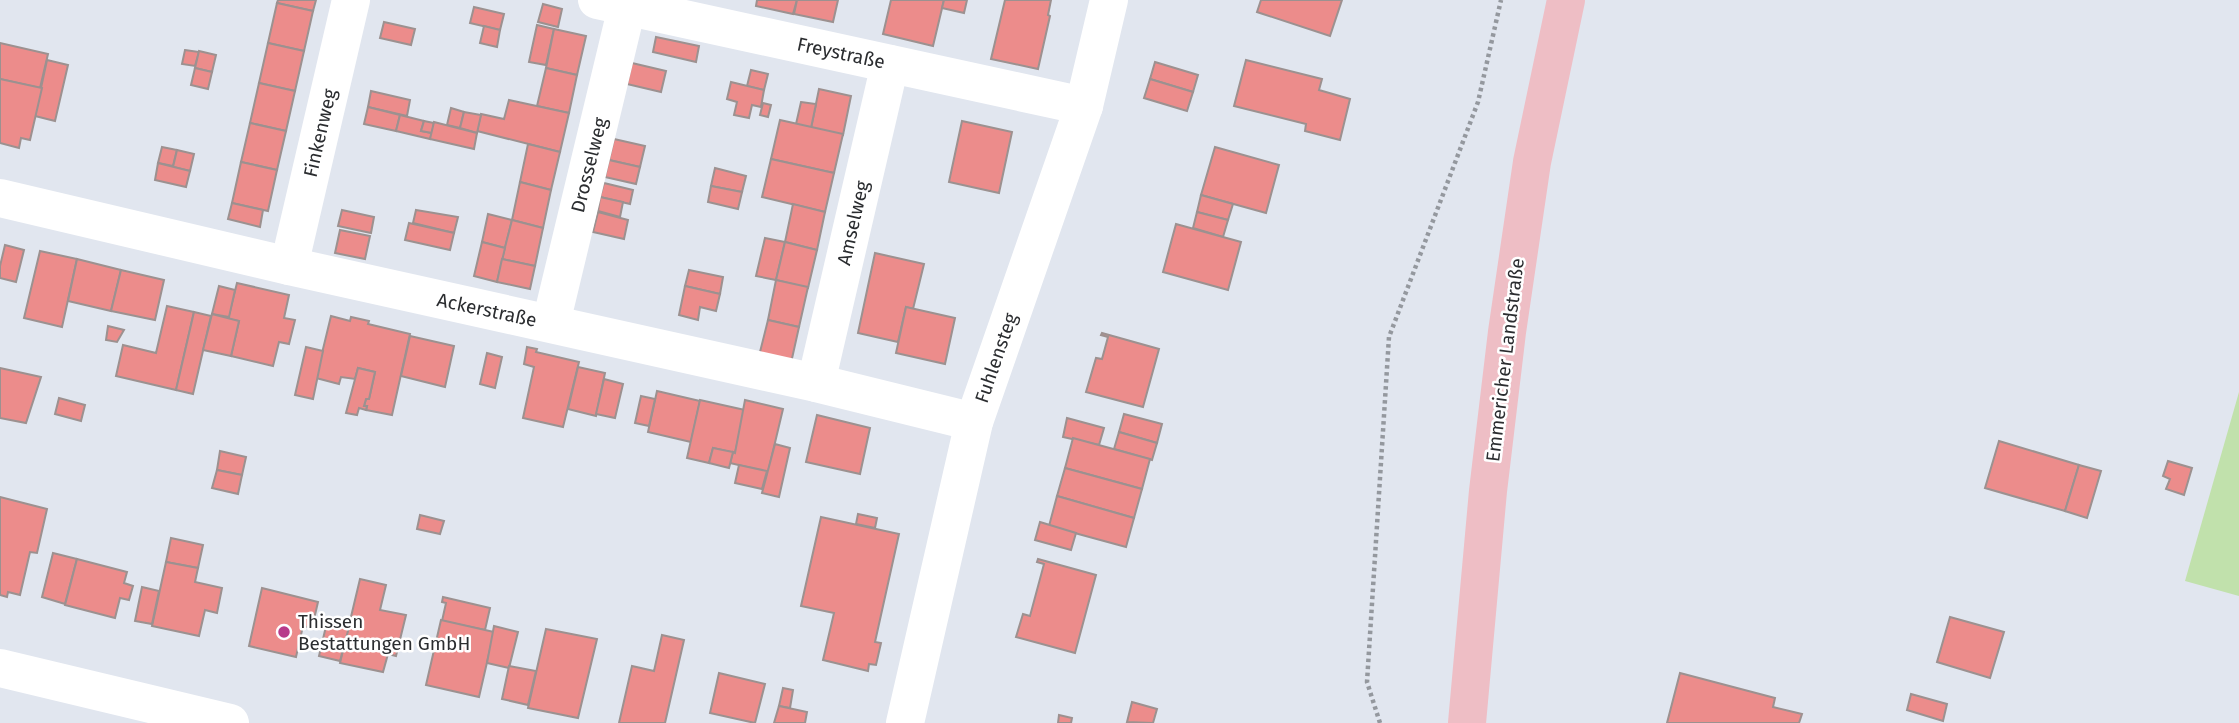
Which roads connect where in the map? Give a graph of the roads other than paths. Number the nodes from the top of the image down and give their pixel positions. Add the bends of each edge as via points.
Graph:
1 (351, 0) edge
2 (1109, 0) edge
3 (1566, 0) edge
4 (612, 4) edge
5 (890, 64) junction
6 (1084, 106) junction
7 (0, 198) edge
8 (289, 266) junction
9 (551, 323) junction
10 (816, 383) junction
11 (974, 422) junction
12 (0, 668) edge
13 (230, 723) edge
14 (905, 723) edge
15 (1467, 723) edge

1 - 8 street, Finkenweg
2 - 6 street, Fuhlensteg
3 - 15 main road, Emmericher Landstraße via 1532,162 1507,332
4 - 5 street, Freystraße
4 - 9 street, Drosselweg
5 - 6 street, Freystraße
5 - 10 street, Amselweg
6 - 11 street, Fuhlensteg
7 - 8 street, Ackerstraße
8 - 9 street, Ackerstraße
9 - 10 street, Ackerstraße
10 - 11 street, Ackerstraße
11 - 14 street, Fuhlensteg
12 - 13 street

